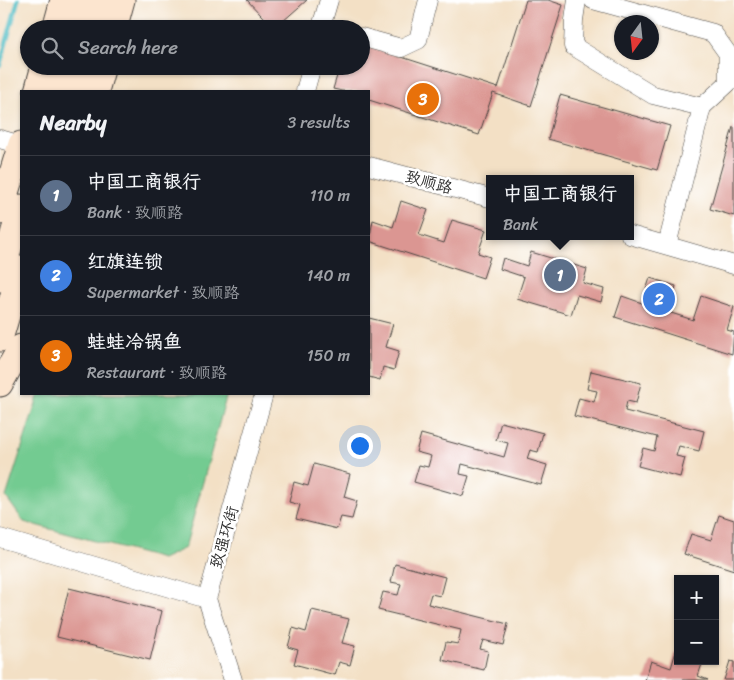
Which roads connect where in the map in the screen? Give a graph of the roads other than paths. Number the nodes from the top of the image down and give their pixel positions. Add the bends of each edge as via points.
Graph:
1 (64, 0) edge
2 (82, 0) edge
3 (102, 0) edge
4 (122, 0) edge
5 (329, 0) edge
6 (428, 0) edge
7 (577, 0) edge
8 (593, 0) edge
9 (58, 20) edge
10 (76, 20) edge
11 (96, 20) edge
12 (116, 20) edge
13 (325, 20) edge
14 (370, 40) edge
15 (41, 75) edge
16 (60, 75) edge
17 (79, 75) edge
18 (100, 75) edge
19 (309, 75) edge
20 (37, 90) edge
21 (56, 90) edge
22 (75, 90) edge
23 (96, 90) edge
24 (305, 90) edge
25 (702, 107) junction
26 (0, 139) edge
27 (20, 144) edge
28 (20, 147) edge
29 (370, 166) edge
30 (486, 197) edge
31 (20, 210) edge
32 (0, 212) edge
33 (634, 237) edge
34 (667, 245) junction
35 (734, 265) edge
36 (20, 271) edge
37 (0, 279) edge
38 (0, 340) edge
39 (20, 348) edge
40 (0, 384) edge
41 (264, 395) edge
42 (0, 538) edge
43 (207, 599) junction
44 (233, 680) edge

1 - 9 street
2 - 10 street
3 - 11 street
4 - 12 street
5 - 13 street
6 - 14 street via 418,40 401,48
7 - 25 street via 573,46 653,95
8 - 25 street via 713,32 728,54 728,83
15 - 20 street
16 - 21 street
17 - 22 street
18 - 23 street
19 - 24 street
25 - 34 street
26 - 27 street
28 - 32 street
29 - 30 street, 致顺路
31 - 37 street
33 - 34 street
34 - 35 street
36 - 38 street
39 - 40 street
41 - 43 street, 致强环街
42 - 43 street
43 - 44 street

